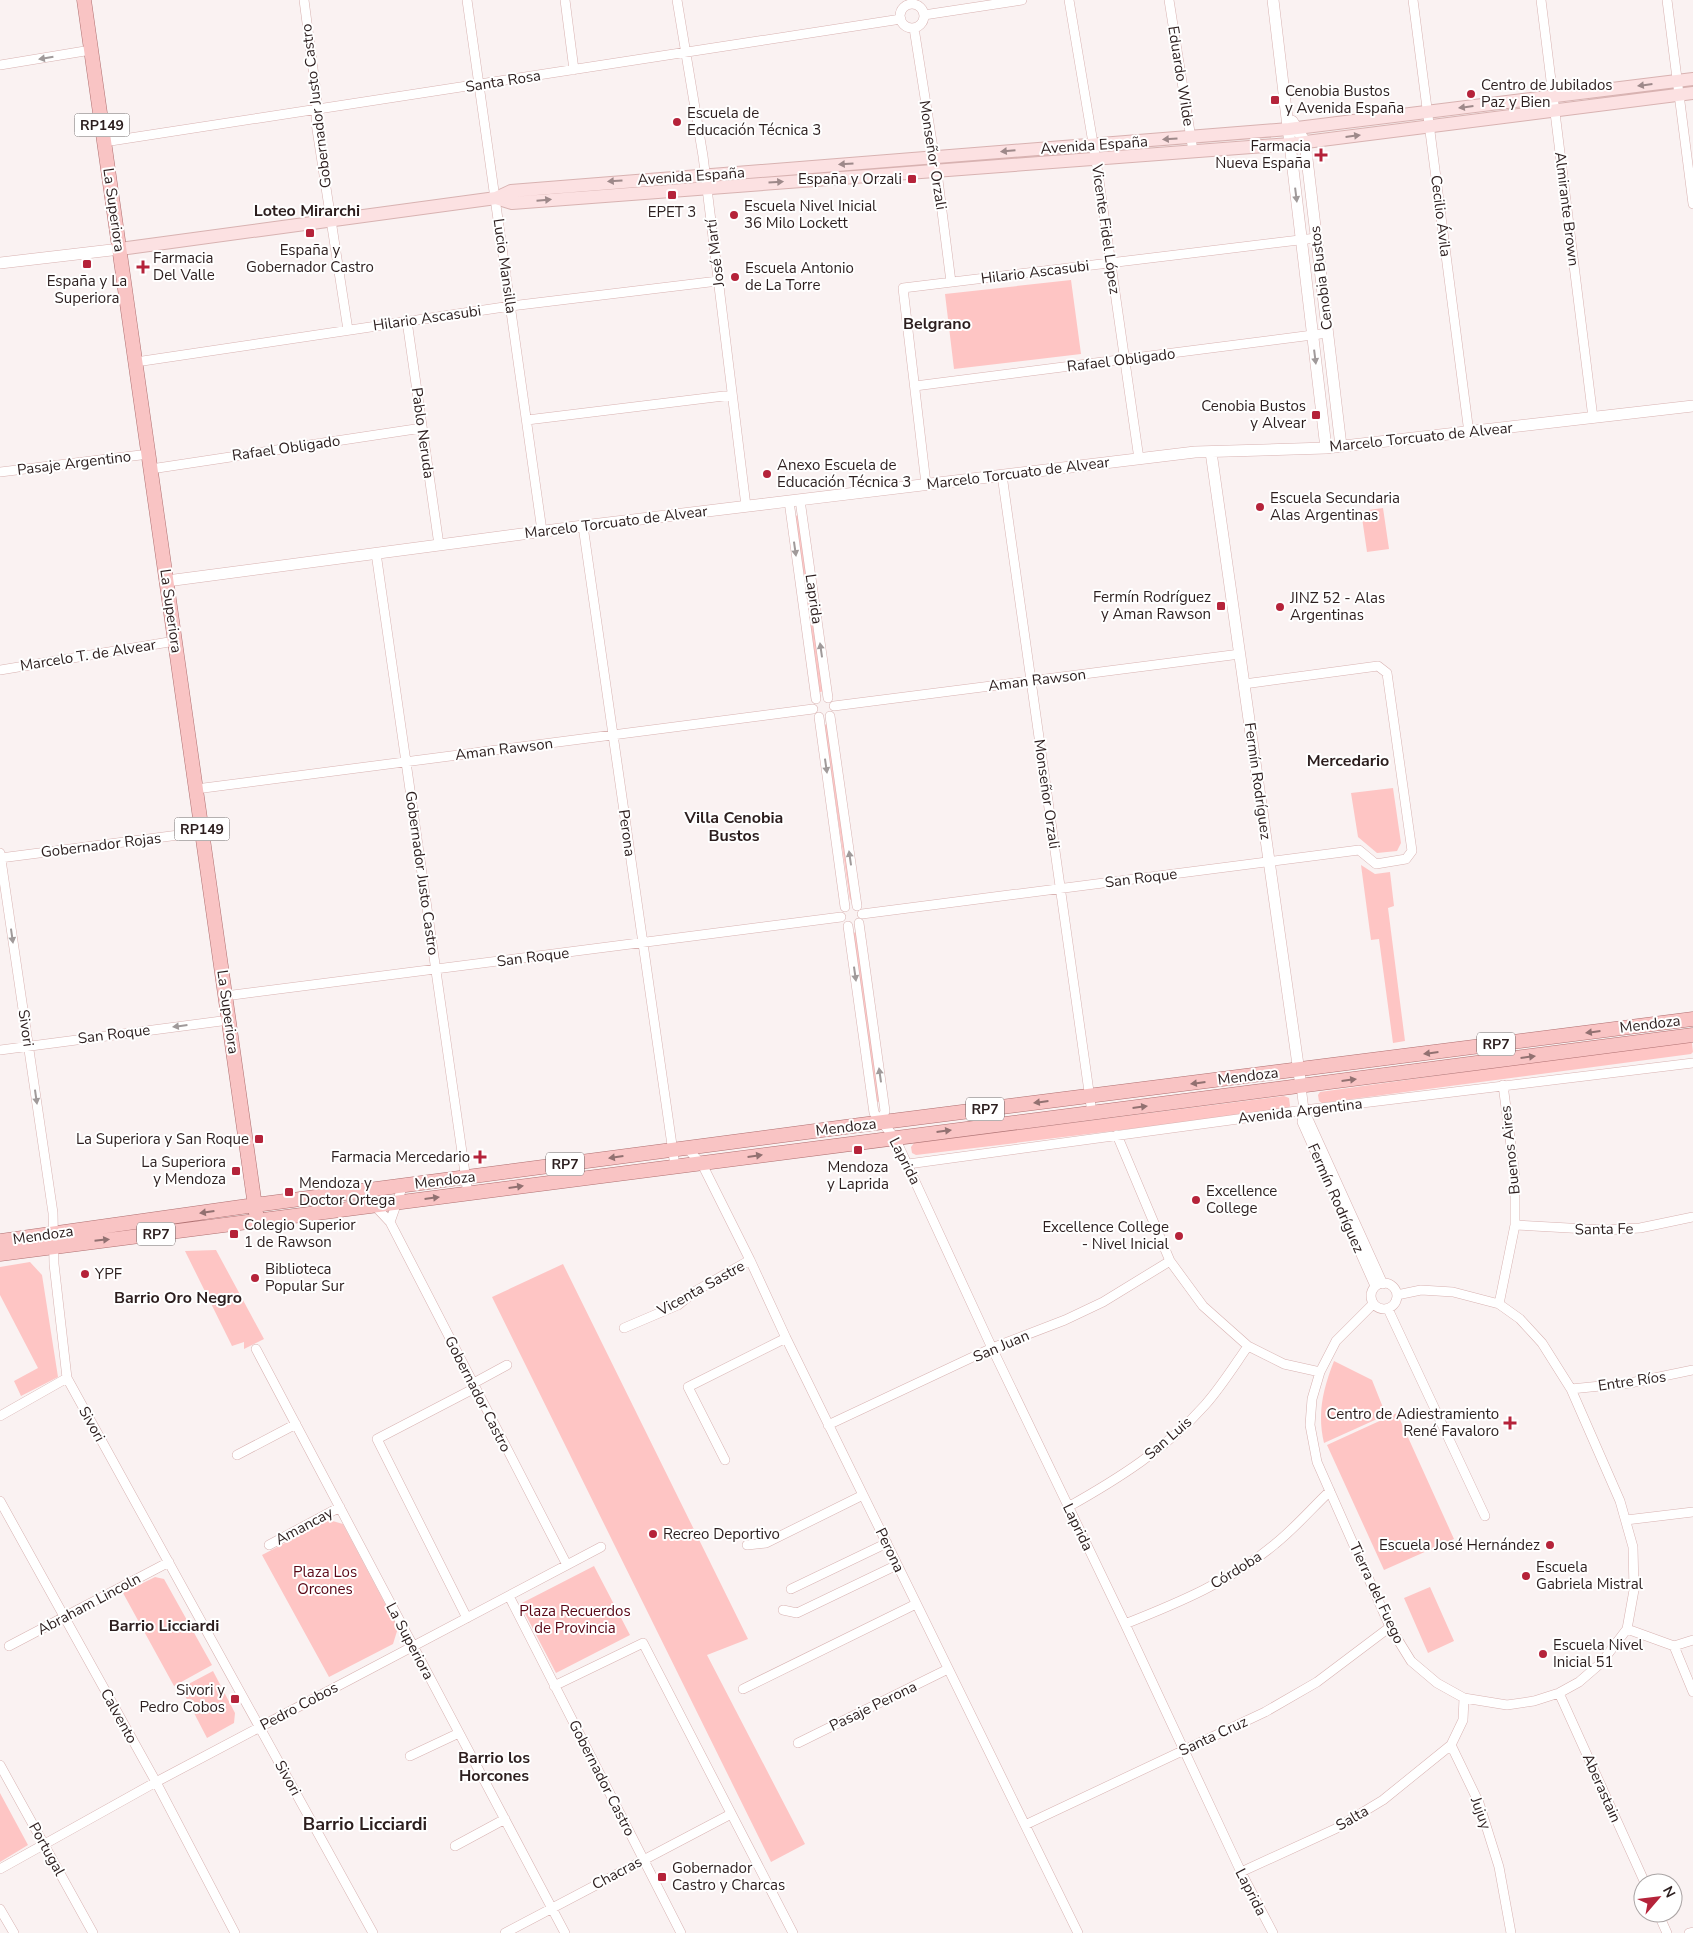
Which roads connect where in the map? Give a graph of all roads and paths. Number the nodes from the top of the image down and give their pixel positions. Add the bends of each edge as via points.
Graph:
1 (84, 0) edge
2 (304, 0) edge
3 (467, 0) edge
4 (564, 0) edge
5 (677, 0) edge
6 (1022, 0) edge
7 (1069, 0) edge
8 (1169, 0) edge
9 (1273, 0) edge
10 (1414, 0) edge
11 (1541, 0) edge
12 (1667, 0) edge
13 (909, 2) edge
14 (924, 15) junction
15 (901, 19) junction
16 (914, 28) junction
17 (91, 50) junction
18 (686, 53) junction
19 (0, 65) edge
20 (574, 70) junction
21 (1693, 78) edge
22 (1678, 80) junction
23 (479, 85) junction
24 (1693, 93) edge
25 (1679, 94) junction
26 (1553, 96) junction
27 (317, 110) junction
28 (1555, 110) junction
29 (1428, 112) junction
30 (1430, 126) junction
31 (1293, 129) junction
32 (1191, 137) junction
33 (104, 142) junction
34 (1305, 142) junction
35 (1290, 144) junction
36 (1092, 145) junction
37 (1194, 151) junction
38 (934, 157) junction
39 (1096, 158) junction
40 (937, 170) junction
41 (706, 181) junction
42 (496, 198) junction
43 (1693, 204) edge
44 (330, 220) junction
45 (1316, 238) junction
46 (1301, 240) junction
47 (120, 250) junction
48 (0, 263) edge
49 (1111, 263) junction
50 (718, 281) junction
51 (951, 282) junction
52 (511, 306) junction
53 (407, 321) junction
54 (348, 330) junction
55 (1328, 333) junction
56 (1313, 335) junction
57 (1125, 359) junction
58 (136, 362) junction
59 (915, 386) junction
60 (732, 395) junction
61 (1693, 406) edge
62 (1593, 418) junction
63 (527, 420) junction
64 (422, 428) junction
65 (1469, 433) junction
66 (1341, 446) junction
67 (1326, 448) junction
68 (1211, 452) junction
69 (149, 454) junction
70 (1139, 459) junction
71 (151, 469) junction
72 (0, 472) edge
73 (1002, 475) junction
74 (926, 484) junction
75 (795, 500) junction
76 (746, 506) junction
77 (582, 526) junction
78 (542, 531) junction
79 (439, 545) junction
80 (376, 553) junction
81 (167, 581) junction
82 (175, 641) junction
83 (1240, 654) junction
84 (0, 670) edge
85 (1031, 681) junction
86 (1244, 684) junction
87 (828, 698) junction
88 (816, 700) junction
89 (834, 706) junction
90 (813, 709) junction
91 (830, 716) junction
92 (819, 717) junction
93 (613, 735) junction
94 (406, 762) junction
95 (196, 789) junction
96 (202, 832) junction
97 (0, 853) edge
98 (0, 858) edge
99 (1269, 862) junction
100 (1060, 889) junction
101 (857, 906) junction
102 (845, 907) junction
103 (841, 917) junction
104 (861, 919) junction
105 (848, 926) junction
106 (643, 942) junction
107 (436, 969) junction
108 (226, 996) junction
109 (1693, 1019) edge
110 (229, 1020) junction
111 (1693, 1035) edge
112 (28, 1046) junction
113 (0, 1050) edge
114 (1693, 1063) edge
115 (1298, 1070) junction
116 (1503, 1085) junction
117 (1301, 1086) junction
118 (1089, 1096) junction
119 (1304, 1110) junction
120 (1092, 1113) junction
121 (881, 1122) junction
122 (1116, 1135) junction
123 (895, 1138) junction
124 (720, 1143) junction
125 (674, 1147) junction
126 (703, 1164) junction
127 (908, 1164) junction
128 (675, 1166) junction
129 (651, 1170) junction
130 (465, 1177) junction
131 (403, 1185) junction
132 (361, 1191) junction
133 (468, 1194) junction
134 (396, 1203) junction
135 (255, 1205) junction
136 (375, 1206) junction
137 (1693, 1217) edge
138 (257, 1222) junction
139 (390, 1222) junction
140 (1514, 1225) junction
141 (54, 1240) junction
142 (0, 1241) edge
143 (0, 1254) edge
144 (750, 1260) junction
145 (1170, 1261) junction
146 (1379, 1285) junction
147 (1397, 1295) junction
148 (1373, 1304) junction
149 (1499, 1304) junction
150 (1388, 1309) junction
151 (624, 1328) dead end
152 (786, 1338) junction
153 (1248, 1346) junction
154 (992, 1348) junction
155 (256, 1349) dead end
156 (507, 1365) dead end
157 (1693, 1370) edge
158 (1320, 1372) junction
159 (67, 1378) junction
160 (474, 1386) junction
161 (1570, 1388) junction
162 (0, 1416) edge
163 (296, 1424) junction
164 (828, 1425) junction
165 (236, 1455) dead end
166 (725, 1460) dead end
167 (1330, 1491) junction
168 (863, 1495) junction
169 (0, 1501) edge
170 (340, 1507) junction
171 (1068, 1507) junction
172 (1693, 1512) edge
173 (1485, 1516) dead end
174 (1626, 1520) junction
175 (886, 1543) junction
176 (269, 1545) dead end
177 (747, 1545) dead end
178 (601, 1547) dead end
179 (169, 1562) junction
180 (897, 1564) junction
181 (567, 1565) junction
182 (790, 1589) dead end
183 (509, 1596) junction
184 (916, 1604) junction
185 (783, 1610) dead end
186 (64, 1617) junction
187 (467, 1618) junction
188 (1125, 1624) junction
189 (1390, 1628) junction
190 (1627, 1629) junction
191 (1693, 1640) edge
192 (9, 1646) dead end
193 (413, 1646) junction
194 (1674, 1646) junction
195 (948, 1669) junction
196 (554, 1686) junction
197 (743, 1689) dead end
198 (1693, 1692) edge
199 (1559, 1693) junction
200 (1464, 1698) junction
201 (260, 1726) junction
202 (459, 1733) junction
203 (798, 1743) dead end
204 (1451, 1745) junction
205 (1183, 1750) junction
206 (410, 1756) dead end
207 (0, 1766) edge
208 (156, 1782) junction
209 (731, 1814) junction
210 (505, 1819) junction
211 (1025, 1825) junction
212 (44, 1845) junction
213 (455, 1846) dead end
214 (644, 1860) junction
215 (0, 1869) edge
216 (1240, 1872) junction
217 (1640, 1873) edge
218 (552, 1907) junction
219 (0, 1909) edge
220 (1693, 1932) edge
221 (14, 1933) edge
222 (93, 1933) edge
223 (235, 1933) edge
224 (373, 1933) edge
225 (505, 1933) edge
226 (565, 1933) edge
227 (681, 1933) edge
228 (793, 1933) edge
229 (1078, 1933) edge
230 (1272, 1933) edge
231 (1511, 1933) edge
232 (1688, 1933) edge

1 - 17 main road, La Superiora / RP149
2 - 27 street, Gobernador Justo Castro
3 - 23 street, Lucio Mansilla
4 - 20 street
5 - 18 street, José Martí
6 - 14 street
7 - 36 street, Vicente Fidel López
8 - 32 street, Eduardo Wilde
9 - 31 street, Cenobia Bustos via 1288,115
10 - 29 street, Cecilio Ávila
11 - 26 street, Almirante Brown
12 - 22 street
13 - 14 street via 920,7
13 - 15 street
14 - 16 street via 921,25
15 - 16 street via 906,26
15 - 18 street, Santa Rosa
16 - 38 street, Monseñor Orzali
17 -> 19 street
17 - 33 main road, La Superiora / RP149
18 - 20 street, Santa Rosa
18 - 41 street, José Martí
20 - 23 street, Santa Rosa
21 - 22 main road, Avenida España
22 - 25 street
22 -> 26 main road, Avenida España
23 - 27 street, Santa Rosa
23 - 42 street, Lucio Mansilla
24 - 25 main road, Avenida España
25 - 28 main road, Avenida España
25 - 43 street
26 - 28 street, Almirante Brown
26 -> 29 main road, Avenida España
27 - 33 street, Santa Rosa
27 - 44 street, Gobernador Justo Castro via 316,123
28 - 30 main road, Avenida España
28 - 62 street, Almirante Brown
29 - 30 street, Cecilio Ávila
29 - 31 main road, Avenida España
34 -> 30 main road, Avenida España
30 - 65 street, Cecilio Ávila
31 - 32 main road, Avenida España
31 - 34 street, Cenobia Bustos
31 - 35 street, Cenobia Bustos
32 -> 36 main road, Avenida España
32 - 37 street, Eduardo Wilde
33 - 47 main road, La Superiora / RP149
34 - 35 main road, Avenida España
34 - 45 street, Cenobia Bustos
35 - 37 main road, Avenida España
35 -> 46 street, Cenobia Bustos
36 -> 38 main road, Avenida España
36 - 39 street, Vicente Fidel López
37 - 39 main road, Avenida España
38 - 40 street, Monseñor Orzali
38 -> 41 main road, Avenida España
39 - 40 main road, Avenida España
39 - 49 street, Vicente Fidel López
41 -> 40 main road, Avenida España
40 - 51 street, Monseñor Orzali
41 - 42 main road, Avenida España via 512,202
41 - 50 street, José Martí
42 - 44 main road, Avenida España
42 - 52 street, Lucio Mansilla
44 - 47 main road, Avenida España
44 - 54 street, Gobernador Justo Castro
45 - 46 street, Hilario Ascasubi
45 - 55 street, Cenobia Bustos
46 - 49 street, Hilario Ascasubi
46 - 56 street, Cenobia Bustos
47 - 48 street, Avenida España
47 - 58 main road, La Superiora / RP149
49 - 51 street, Hilario Ascasubi
49 - 57 street, Vicente Fidel López
50 - 52 street, Hilario Ascasubi
50 - 60 street, José Martí
51 - 59 street, Hilario Ascasubi via 903,288
52 - 53 street, Hilario Ascasubi
52 - 63 street, Lucio Mansilla
53 - 54 street, Hilario Ascasubi
53 - 64 street, Pablo Neruda
54 - 58 street, Hilario Ascasubi
55 - 56 street, Rafael Obligado
55 - 66 street, Cenobia Bustos
56 - 57 street, Rafael Obligado
56 -> 67 street, Cenobia Bustos
57 - 59 street, Rafael Obligado
57 - 70 street, Vicente Fidel López
58 - 69 main road, La Superiora / RP149
59 - 74 street
60 - 63 street
60 - 76 street, José Martí
61 - 62 street, Marcelo Torcuato de Alvear
62 - 65 street, Marcelo Torcuato de Alvear
63 - 78 street, Lucio Mansilla
64 - 71 street, Rafael Obligado
64 - 79 street, Pablo Neruda
65 - 66 street, Marcelo Torcuato de Alvear
66 - 67 street, Marcelo Torcuato de Alvear
67 - 68 street, Marcelo Torcuato de Alvear
68 - 70 street, Marcelo Torcuato de Alvear
68 - 83 street, Fermín Rodríguez
69 - 71 main road, La Superiora / RP149
69 - 72 street, Pasaje Argentino
70 - 73 street, Marcelo Torcuato de Alvear
71 - 81 main road, La Superiora / RP149
73 - 74 street, Marcelo Torcuato de Alvear
73 - 85 street, Monseñor Orzali
74 - 75 street, Marcelo Torcuato de Alvear
75 - 76 street, Marcelo Torcuato de Alvear
87 -> 75 street, Laprida
75 -> 88 street, Laprida
76 - 77 street, Marcelo Torcuato de Alvear
77 - 78 street, Marcelo Torcuato de Alvear
77 - 93 street, Perona
78 - 79 street, Marcelo Torcuato de Alvear
79 - 80 street, Marcelo Torcuato de Alvear
80 - 81 street, Marcelo Torcuato de Alvear
80 - 94 street, Gobernador Justo Castro
81 - 82 main road, La Superiora / RP149
82 - 84 street, Marcelo T. de Alvear
82 - 95 main road, La Superiora / RP149
83 - 85 street, Aman Rawson
83 - 86 street, Fermín Rodríguez
85 - 89 street, Aman Rawson
85 - 100 street, Monseñor Orzali
86 - 99 street, Fermín Rodríguez
86 - 99 street, San Roque via 1378,666 1387,673 1412,851 1406,860 1376,864 1358,850
87 - 88 street
87 - 89 street
88 - 90 street
89 - 91 street
90 - 92 street
90 - 93 street, Aman Rawson
91 - 92 street
101 -> 91 street
92 -> 102 street
93 - 94 street, Aman Rawson
93 - 106 street, Perona
94 - 95 street, Aman Rawson
94 - 107 street, Gobernador Justo Castro
95 - 96 main road, La Superiora / RP149
96 - 98 street, Gobernador Rojas
96 - 108 main road, La Superiora / RP149
97 - 98 street, Sivori
98 -> 112 street, Sivori
99 - 100 street, San Roque
99 - 115 street, Fermín Rodríguez
100 - 104 street, San Roque
100 - 118 street, Monseñor Orzali
101 - 102 street
101 - 104 street
102 - 103 street
103 - 105 street
103 - 106 street, San Roque
104 - 105 street via 854,926
121 -> 104 street, Laprida via 885,1111
105 -> 121 street, Laprida via 874,1113
106 - 107 street, San Roque
106 - 125 street, Perona
107 - 108 street, San Roque
107 - 130 street, Gobernador Justo Castro
108 - 110 main road, La Superiora / RP149
109 -> 115 main road, Mendoza / RP7
110 -> 112 street, San Roque
110 - 135 main road, La Superiora / RP149
117 -> 111 main road, Mendoza / RP7
112 - 113 street, San Roque
112 -> 141 street, Sivori via 53,1213
114 - 116 street, Avenida Argentina
115 - 117 street, Fermín Rodríguez
115 -> 118 main road, Mendoza / RP7
116 - 119 street, Avenida Argentina
116 - 140 street, Buenos Aires via 1515,1176
117 - 119 street, Fermín Rodríguez
120 -> 117 main road, Mendoza / RP7
118 - 120 street, Monseñor Orzali
118 -> 121 main road, Mendoza / RP7
119 - 122 street, Avenida Argentina
119 - 146 street, Fermín Rodríguez
123 -> 120 main road, Mendoza / RP7
121 - 123 street, Laprida
121 - 124 main road, Mendoza / RP7
122 - 127 street, Avenida Argentina
122 - 145 street
126 -> 123 main road, Mendoza / RP7
123 - 127 street, Laprida
124 - 125 main road, Mendoza / RP7
124 - 126 street
125 - 126 street, Perona
125 - 128 street, Perona
125 - 129 street
125 -> 130 main road, Mendoza / RP7
126 - 128 main road, Mendoza / RP7
126 - 144 street, Perona
127 - 154 street, Laprida
128 - 129 main road, Mendoza / RP7
133 -> 129 main road, Mendoza / RP7
130 - 131 main road, Mendoza / RP7
130 - 133 street, Gobernador Justo Castro
131 - 132 main road, Mendoza / RP7
131 - 134 street
132 - 135 main road, Mendoza / RP7
132 - 136 street, Gobernador Castro
134 -> 133 main road, Mendoza / RP7
134 - 136 main road, Mendoza / RP7
134 - 139 street
135 - 138 main road, La Superiora / RP149
135 -> 141 main road, Mendoza / RP7
136 - 138 main road, Mendoza / RP7
136 - 139 street, Gobernador Castro
137 - 140 street, Santa Fe via 1640,1228 1605,1230
141 -> 138 main road, Mendoza / RP7
139 - 160 street, Gobernador Castro
140 - 149 street, Buenos Aires
141 - 142 main road, Mendoza / RP7
141 - 143 main road, Mendoza / RP7
141 - 159 street, Sivori
144 - 151 street, Vicenta Sastre via 694,1292 678,1305
144 - 152 street, Perona
145 - 153 street via 1203,1306
145 - 154 street, San Juan via 1103,1302
146 - 147 street via 1393,1287
146 - 148 street via 1370,1296
147 - 149 street, Tierra del Fuego via 1421,1290 1453,1292
147 - 150 street via 1395,1303
148 - 150 street via 1380,1309
148 - 158 street, Tierra del Fuego via 1336,1341
149 - 161 street, Tierra del Fuego via 1520,1319 1542,1342
150 - 173 street
152 - 164 street, Perona
152 - 166 street via 688,1387
153 - 158 street via 1284,1364
153 - 171 street, San Luis via 1205,1405 1161,1447 1114,1482
154 - 164 street, San Juan
154 - 171 street, Laprida
155 - 163 street, La Superiora
156 - 160 street
157 - 161 street, Entre Ríos via 1630,1383
158 - 167 street, Tierra del Fuego via 1312,1399 1310,1425 1317,1462
159 - 162 street
159 - 179 street, Sivori
160 - 181 street, Gobernador Castro
160 - 187 street via 377,1439
161 - 174 street, Tierra del Fuego
163 - 165 street
163 - 170 street, La Superiora
164 - 168 street, Perona
167 - 188 street, Córdoba via 1276,1544 1231,1575 1177,1604
167 - 189 street, Tierra del Fuego
168 - 175 street, Perona
168 - 177 street via 766,1543
169 - 186 street, Calvento
170 - 176 street, Amancay
170 - 193 street, La Superiora
171 - 188 street, Laprida
172 - 174 street
174 - 190 street, Tierra del Fuego via 1634,1547 1634,1590
175 - 180 street, Perona
175 - 182 street
178 - 181 street, Pedro Cobos
179 - 186 street, Abraham Lincoln
179 - 201 street, Sivori
180 - 184 street, Perona
180 - 185 street via 797,1613
181 - 183 street, Pedro Cobos
183 - 187 street, Pedro Cobos
183 - 196 street, Gobernador Castro
184 - 195 street, Perona
184 - 197 street
186 - 192 street, Abraham Lincoln
186 - 208 street, Calvento
187 - 193 street, Pedro Cobos
188 - 205 street, Laprida
189 - 200 street, Tierra del Fuego via 1411,1661 1437,1683
189 - 205 street, Santa Cruz via 1317,1682 1265,1712
190 - 194 street
190 - 199 street, Tierra del Fuego via 1601,1663 1579,1682
191 - 194 street
193 - 201 street, Pedro Cobos
193 - 202 street, La Superiora
194 - 198 street
195 - 203 street, Pasaje Perona
195 - 211 street, Perona
196 - 209 street via 643,1643
196 - 214 street, Gobernador Castro
199 - 200 street, Tierra del Fuego via 1534,1701 1507,1704
199 - 217 street, Aberastain
200 - 204 street via 1463,1720
201 - 208 street, Pedro Cobos
201 - 224 street, Sivori
202 - 206 street
202 - 210 street, La Superiora
204 - 216 street, Salta via 1383,1800 1335,1829
204 - 231 street, Jujuy via 1479,1803 1499,1866
205 - 211 street, Santa Cruz
205 - 216 street, Laprida
207 - 212 street, Portugal
208 - 212 street, Pedro Cobos
208 - 223 street, Calvento
209 - 214 street, Chacras
209 - 228 street
210 - 213 street
210 - 218 street, La Superiora
211 - 229 street, Perona
212 - 215 street, Pedro Cobos
212 - 222 street, Portugal
214 - 218 street, Chacras
214 - 227 street, Gobernador Castro
216 - 230 street, Laprida
218 - 225 street, Chacras
218 - 226 street, La Superiora
219 - 221 street
220 - 232 street

